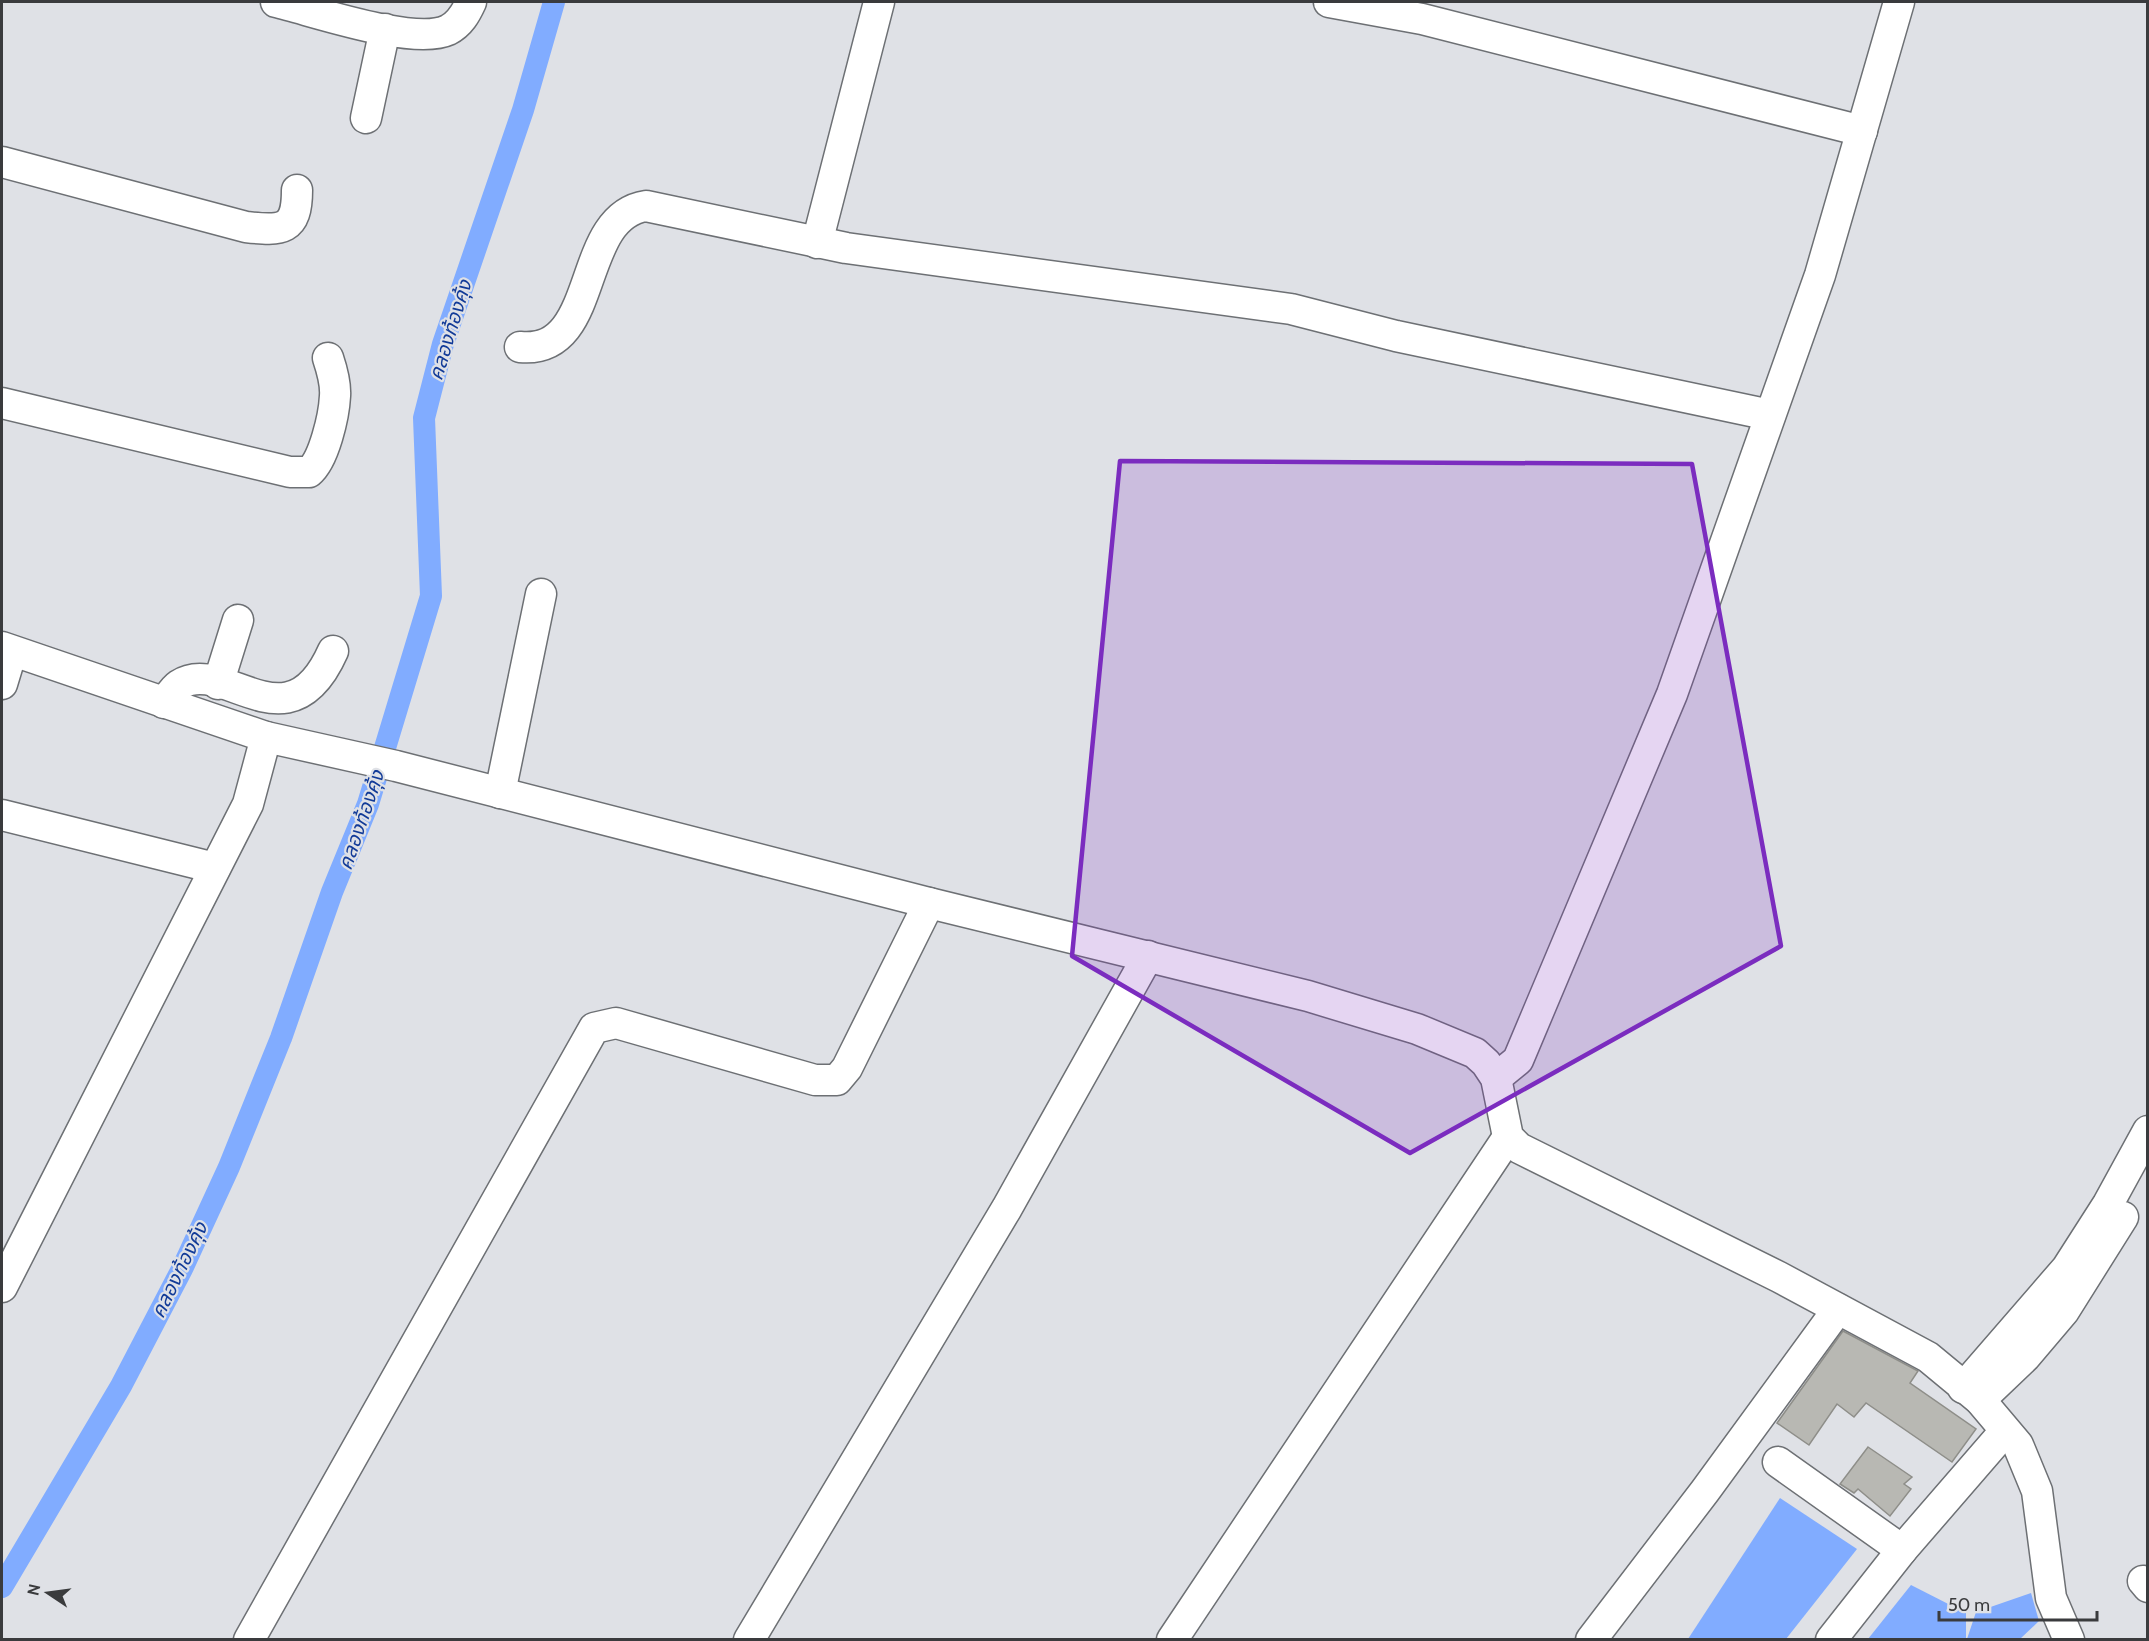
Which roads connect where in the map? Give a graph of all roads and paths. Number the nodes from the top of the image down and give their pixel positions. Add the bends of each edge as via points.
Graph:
1 (276, 2) edge
2 (471, 2) edge
3 (879, 2) edge
4 (1329, 2) edge
5 (1899, 2) edge
6 (386, 30) junction
7 (366, 118) dead end
8 (1862, 131) junction
9 (2, 162) edge
10 (297, 190) dead end
11 (817, 243) junction
12 (520, 347) dead end
13 (328, 358) dead end
14 (2, 403) edge
15 (1770, 416) junction
16 (542, 594) dead end
17 (238, 620) dead end
18 (7, 649) edge
19 (333, 651) dead end
20 (2, 684) edge
21 (218, 684) junction
22 (164, 703) junction
23 (266, 737) junction
24 (500, 793) junction
25 (2, 815) edge
26 (215, 868) junction
27 (929, 903) junction
28 (1148, 956) junction
29 (1497, 1078) junction
30 (2148, 1131) edge
31 (1508, 1137) junction
32 (2148, 1175) edge
33 (2, 1287) edge
34 (1838, 1309) junction
35 (1972, 1394) junction
36 (2005, 1431) junction
37 (1778, 1462) dead end
38 (1902, 1550) junction
39 (251, 1639) edge
40 (749, 1640) edge
41 (1172, 1640) edge
42 (1591, 1640) edge
43 (1831, 1640) edge
44 (2069, 1640) edge

1 - 6 street
2 - 6 street via 459,23 447,31 430,34
3 - 11 street
4 - 8 street via 1422,19
5 - 8 street
6 - 7 street
8 - 15 street via 1820,275
9 - 10 street via 246,227 274,231 287,226 297,210
11 - 12 street via 664,209 635,208 623,213 605,235 577,310 562,330 544,345
11 - 15 street via 1291,309 1396,336
13 - 14 street via 335,397 318,465 309,472 290,472
15 - 29 street via 1672,694 1518,1060
16 - 24 street
17 - 21 street
18 - 20 street
18 - 22 street
19 - 21 street via 315,683 289,697 272,698
21 - 22 street via 191,680 177,686
22 - 23 street
23 - 24 street
23 - 26 street via 249,804
24 - 27 street
25 - 26 street
26 - 33 street
27 - 28 street
27 - 39 street via 847,1068 837,1080 815,1080 616,1023 594,1028
28 - 29 street via 1308,996 1417,1029 1475,1053
28 - 40 street via 1007,1208
29 - 31 street
30 - 35 street via 2067,1268
31 - 34 street via 1519,1148
31 - 41 street
32 - 35 street via 2064,1311 2025,1357
34 - 35 street via 1928,1357
34 - 42 street
35 - 36 street
36 - 38 street
36 - 44 street via 2018,1445 2037,1491 2051,1598
37 - 38 street
38 - 43 street

